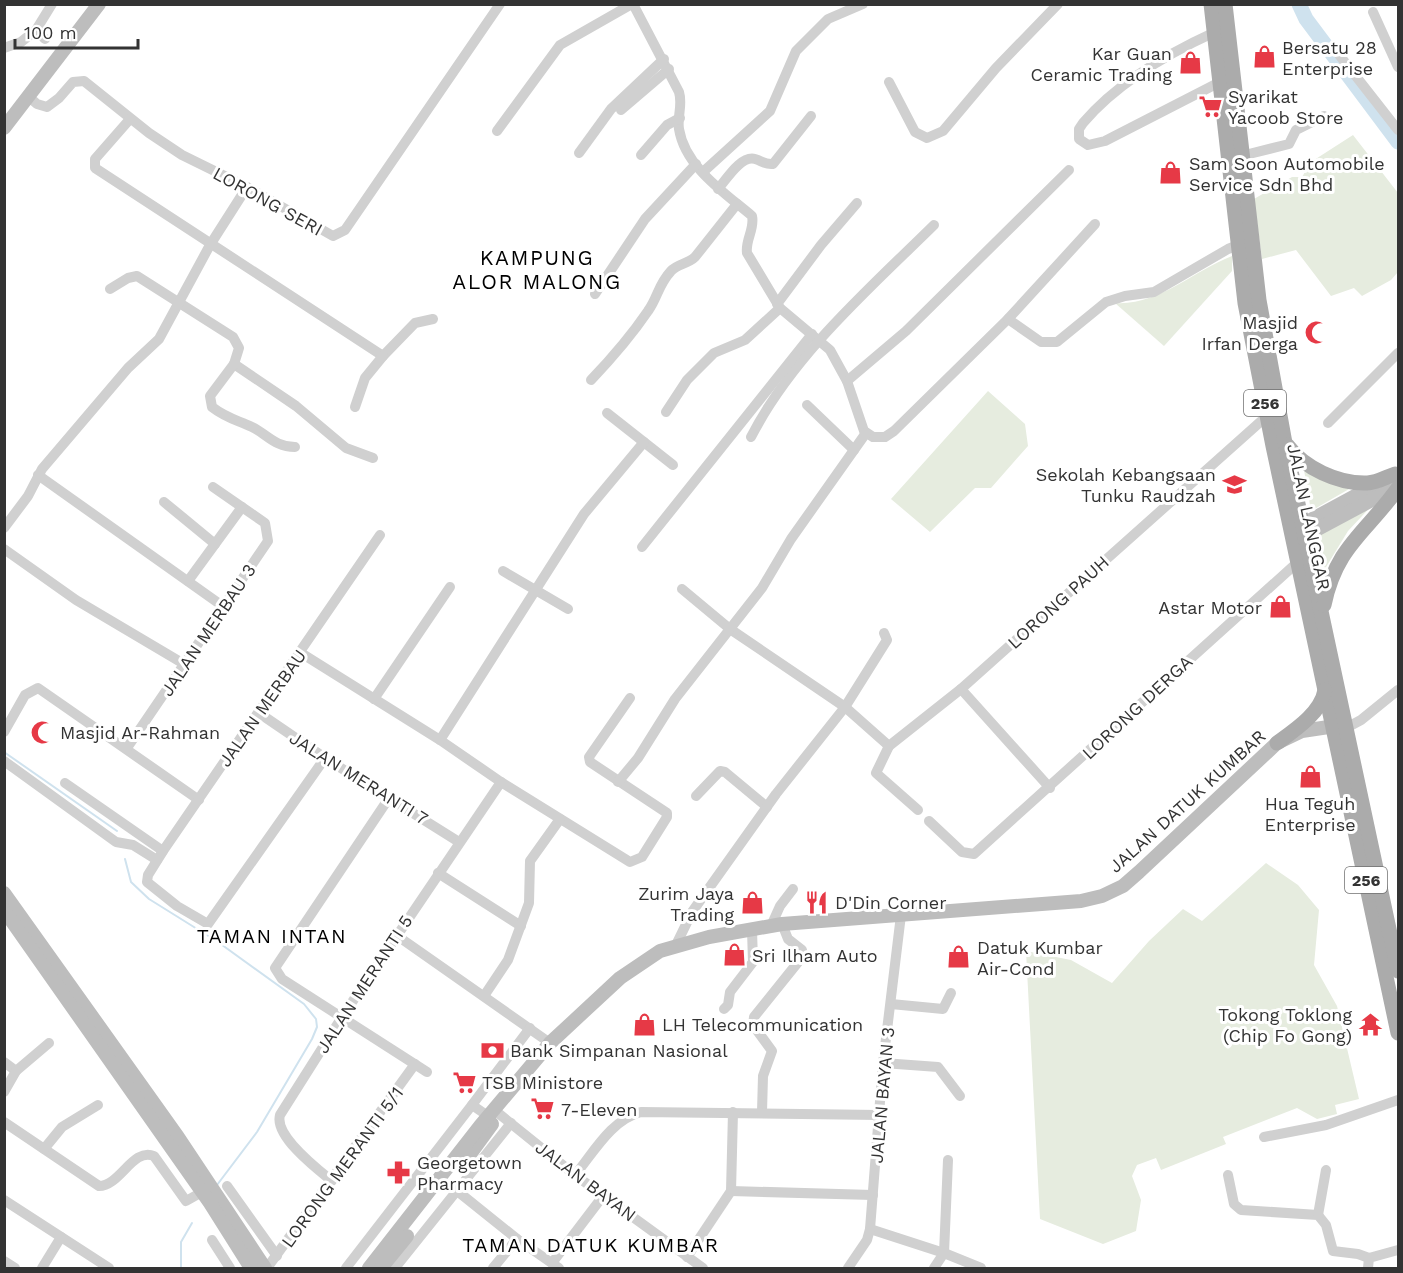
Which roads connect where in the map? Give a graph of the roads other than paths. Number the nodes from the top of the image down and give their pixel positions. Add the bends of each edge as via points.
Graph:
1 (52, 4) edge
2 (500, 4) edge
3 (633, 4) edge
4 (863, 4) edge
5 (1058, 4) edge
6 (1211, 4) edge
7 (1225, 4) edge
8 (94, 6) edge
9 (1373, 12) dead end
10 (36, 30) junction
11 (1215, 32) junction
12 (45, 39) dead end
13 (1333, 47) dead end
14 (4, 48) edge
15 (666, 64) junction
16 (1398, 67) edge
17 (889, 82) dead end
18 (1220, 82) junction
19 (29, 97) junction
20 (621, 110) dead end
21 (811, 116) dead end
22 (1324, 116) dead end
23 (130, 118) junction
24 (680, 118) junction
25 (4, 128) edge
26 (1398, 130) edge
27 (497, 131) dead end
28 (579, 153) dead end
29 (641, 155) dead end
30 (1241, 156) junction
31 (699, 168) junction
32 (1069, 170) dead end
33 (247, 187) junction
34 (718, 189) junction
35 (857, 203) dead end
36 (737, 204) junction
37 (1095, 224) dead end
38 (934, 225) dead end
39 (1245, 243) junction
40 (210, 245) junction
41 (110, 289) dead end
42 (595, 294) dead end
43 (177, 303) junction
44 (779, 306) junction
45 (433, 319) dead end
46 (1008, 319) junction
47 (817, 337) junction
48 (1398, 353) edge
49 (383, 356) junction
50 (234, 364) junction
51 (591, 380) dead end
52 (847, 381) junction
53 (807, 405) dead end
54 (355, 407) dead end
55 (666, 412) dead end
56 (607, 413) dead end
57 (1268, 415) junction
58 (1328, 423) dead end
59 (866, 434) junction
60 (751, 437) dead end
61 (644, 442) junction
62 (1285, 442) junction
63 (295, 447) dead end
64 (854, 450) junction
65 (373, 458) dead end
66 (673, 465) dead end
67 (38, 475) junction
68 (1398, 480) edge
69 (213, 487) dead end
70 (164, 502) dead end
71 (242, 507) junction
72 (4, 528) edge
73 (1300, 533) junction
74 (380, 535) dead end
75 (215, 544) junction
76 (642, 547) dead end
77 (4, 549) edge
78 (1299, 561) junction
79 (503, 570) dead end
80 (188, 581) junction
81 (450, 587) dead end
82 (682, 589) dead end
83 (537, 591) junction
84 (224, 607) junction
85 (568, 609) dead end
86 (1323, 612) junction
87 (730, 628) junction
88 (884, 633) dead end
89 (301, 653) junction
90 (184, 664) junction
91 (961, 689) junction
92 (1325, 690) junction
93 (1398, 690) edge
94 (630, 698) dead end
95 (374, 699) junction
96 (845, 707) junction
97 (259, 713) junction
98 (1343, 726) junction
99 (4, 732) edge
100 (441, 740) junction
101 (1277, 743) junction
102 (889, 746) junction
103 (127, 748) junction
104 (325, 758) junction
105 (4, 761) edge
106 (618, 782) junction
107 (65, 783) dead end
108 (501, 783) junction
109 (1050, 788) junction
110 (696, 796) dead end
111 (389, 798) junction
112 (199, 800) junction
113 (766, 807) junction
114 (918, 810) dead end
115 (560, 819) junction
116 (929, 821) dead end
117 (459, 842) junction
118 (160, 856) junction
119 (438, 873) junction
120 (793, 889) dead end
121 (4, 893) edge
122 (4, 910) edge
123 (901, 915) junction
124 (777, 925) junction
125 (521, 926) junction
126 (1388, 926) edge
127 (752, 930) junction
128 (396, 935) junction
129 (676, 945) junction
130 (42, 954) junction
131 (1398, 971) edge
132 (951, 993) dead end
133 (484, 996) junction
134 (891, 1004) junction
135 (724, 1009) dead end
136 (342, 1017) junction
137 (530, 1028) junction
138 (1398, 1033) edge
139 (49, 1043) dead end
140 (550, 1043) junction
141 (4, 1062) edge
142 (884, 1063) junction
143 (415, 1064) junction
144 (16, 1071) junction
145 (427, 1072) dead end
146 (4, 1092) edge
147 (960, 1096) dead end
148 (1398, 1100) edge
149 (98, 1105) dead end
150 (472, 1105) junction
151 (497, 1110) junction
152 (733, 1112) junction
153 (762, 1112) junction
154 (880, 1114) junction
155 (4, 1122) edge
156 (511, 1123) junction
157 (1264, 1137) dead end
158 (438, 1148) junction
159 (44, 1149) junction
160 (948, 1160) dead end
161 (453, 1161) junction
162 (1326, 1170) dead end
163 (575, 1175) junction
164 (1228, 1175) dead end
165 (332, 1181) junction
166 (227, 1186) dead end
167 (456, 1190) junction
168 (731, 1191) junction
169 (202, 1192) junction
170 (873, 1195) junction
171 (603, 1196) junction
172 (4, 1200) edge
173 (1318, 1215) junction
174 (870, 1229) junction
175 (61, 1237) junction
176 (517, 1239) junction
177 (212, 1240) dead end
178 (237, 1247) junction
179 (1398, 1250) edge
180 (944, 1253) junction
181 (222, 1256) junction
182 (277, 1256) junction
183 (687, 1257) junction
184 (4, 1261) edge
185 (1368, 1264) edge
186 (556, 1266) edge
187 (15, 1269) edge
188 (42, 1269) edge
189 (109, 1269) edge
190 (230, 1269) edge
191 (251, 1269) edge
192 (266, 1269) edge
193 (346, 1269) edge
194 (369, 1269) edge
195 (381, 1269) edge
196 (395, 1269) edge
197 (493, 1269) edge
198 (703, 1269) edge
199 (848, 1269) edge
200 (934, 1269) edge
201 (981, 1269) edge

1 - 10 street
2 - 33 street, LORONG SERI via 340,234 327,235
3 - 15 street
3 - 27 street via 560,45
4 - 31 street via 828,19 796,51 770,111
5 - 17 street via 935,136 927,138 915,132
6 - 11 main road, JALAN LANGGAR / 256
7 - 30 main road, JALAN LANGGAR / 256
8 - 19 main road
9 - 16 street
10 - 12 street
10 - 14 street via 21,42
11 - 18 main road, JALAN LANGGAR / 256
11 - 18 street via 1170,55 1119,91 1083,123 1079,139 1089,145 1105,141
13 - 26 street
15 - 20 street
15 - 24 street via 681,100
15 - 28 street via 611,109
18 - 39 main road, JALAN LANGGAR / 256
19 - 23 street, LORONG SERI via 47,107 73,82 84,81
19 - 25 main road
21 - 34 street via 773,164 766,165 754,158 745,160
22 - 30 street via 1296,130 1289,144
23 - 33 street, LORONG SERI via 182,155
23 - 40 street via 95,159 95,168
24 - 29 street via 667,125
24 - 31 street via 679,130
30 - 39 main road, JALAN LANGGAR / 256
31 - 34 street
31 - 42 street via 645,219
32 - 52 street via 906,331
33 - 40 street
34 - 36 street
35 - 44 street via 821,245
36 - 44 street via 752,216 746,249
36 - 51 street via 695,257 673,268 624,345
37 - 46 street
38 - 47 street
39 - 46 street via 1154,292 1106,302 1057,342 1041,342
39 - 57 main road, JALAN LANGGAR / 256 via 1245,303
39 - 62 main road, JALAN LANGGAR / 256
40 - 43 street
40 - 49 street
41 - 43 street via 137,276
43 - 50 street via 235,339 238,348
43 - 67 street via 155,345 128,368
44 - 47 street
44 - 55 street via 745,340 714,353 687,380
45 - 49 street via 410,327
46 - 59 street via 894,431 877,438
47 - 52 street via 830,350
47 - 60 street
47 - 76 street
48 - 58 street
49 - 54 street via 365,378
50 - 63 street via 210,396 212,407 230,420 254,428 277,445
50 - 65 street via 296,406 346,448
52 - 59 street
53 - 64 street
56 - 61 street
57 - 73 main road, JALAN LANGGAR / 256
57 - 91 street, LORONG PAUH
59 - 64 street
61 - 66 street
61 - 83 street via 584,514
62 - 68 main road via 1302,462 1340,478 1366,483
62 - 73 main road, JALAN LANGGAR / 256
64 - 87 street via 762,588
67 - 72 street
67 - 80 street
68 - 73 main road
68 - 86 main road via 1347,547 1330,581
69 - 71 street
70 - 75 street
71 - 75 street
71 - 84 street, JALAN MERBAU 3 via 266,523 268,542
73 - 78 main road, JALAN LANGGAR / 256
73 - 86 main road, JALAN LANGGAR / 256
74 - 89 street, JALAN MERBAU
75 - 80 street
77 - 90 street via 76,600
78 - 92 main road, JALAN LANGGAR / 256
78 - 109 street, LORONG DERGA
79 - 83 street
80 - 84 street
81 - 95 street
82 - 87 street
83 - 85 street
83 - 100 street
84 - 90 street, JALAN MERBAU 3
86 - 98 main road, JALAN LANGGAR / 256
87 - 96 street
87 - 106 street
88 - 96 street via 887,640
89 - 95 street
89 - 97 street, JALAN MERBAU
90 - 103 street, JALAN MERBAU 3
91 - 102 street, LORONG PAUH
91 - 109 street
92 - 98 main road, JALAN LANGGAR / 256
92 - 101 main road via 1316,710
93 - 98 street via 1361,720
94 - 106 street via 589,757 590,762
95 - 100 street
96 - 102 street
96 - 113 street
97 - 104 street, JALAN MERANTI 7
97 - 112 street, JALAN MERBAU
98 - 101 main road, JALAN DATUK KUMBAR via 1302,731
98 - 126 main road, JALAN LANGGAR / 256
99 - 103 street via 25,694 38,688
100 - 108 street
101 - 123 main road, JALAN DATUK KUMBAR via 1139,873 1102,896 1052,905
102 - 114 street via 876,773
103 - 112 street
104 - 111 street, JALAN MERANTI 7
104 - 118 street, JALAN MERBAU via 208,924 147,882
105 - 118 street via 116,842
106 - 115 street via 667,815 639,861 630,862
107 - 118 street
108 - 115 street
108 - 117 street, JALAN MERANTI 5
109 - 116 street, LORONG DERGA via 974,854 962,852
110 - 113 street via 717,774 725,772
111 - 117 street, JALAN MERANTI 7
111 - 136 street via 275,965 280,977
112 - 118 street, JALAN MERBAU
113 - 129 street via 692,912
115 - 125 street via 530,861 531,895
117 - 119 street, JALAN MERANTI 5
119 - 125 street
119 - 128 street, JALAN MERANTI 5
120 - 124 street via 780,906
121 - 130 main road
122 - 130 main road
123 - 124 main road, JALAN DATUK KUMBAR
123 - 134 street, JALAN BAYAN 3
124 - 127 main road, JALAN DATUK KUMBAR
124 - 153 street via 802,950 803,956 753,1017 753,1025 772,1051 763,1076
125 - 133 street via 508,960
126 - 131 main road, JALAN LANGGAR / 256
126 - 138 main road, JALAN LANGGAR / 256
127 - 129 main road, JALAN DATUK KUMBAR
127 - 135 street via 753,962 730,992
128 - 133 street
128 - 136 street, JALAN MERANTI 5
129 - 140 main road, JALAN DATUK KUMBAR via 620,978
130 - 169 main road
130 - 192 main road via 178,1137
132 - 134 street via 943,1009
133 - 137 street
134 - 142 street, JALAN BAYAN 3
136 - 143 street
136 - 165 street, JALAN MERANTI 5 via 278,1120 304,1158
137 - 140 street
137 - 150 street
139 - 144 street
140 - 151 main road, JALAN DATUK KUMBAR
141 - 144 street
142 - 147 street via 938,1067
142 - 154 street, JALAN BAYAN 3
143 - 145 street
143 - 165 street, LORONG MERANTI 5/1
144 - 146 street
148 - 157 street via 1326,1125
149 - 159 street via 62,1127
150 - 151 street, JALAN BAYAN
150 - 158 street
151 - 156 street, JALAN BAYAN
151 - 161 main road, JALAN DATUK KUMBAR
151 - 195 main road, JALAN DATUK KUMBAR via 481,1140
152 - 153 street
152 - 163 street via 634,1113 610,1131
152 - 168 street
153 - 154 street
154 - 170 street, JALAN BAYAN 3
155 - 159 street
156 - 163 street, JALAN BAYAN
156 - 167 street
158 - 161 street
158 - 193 street
159 - 169 street via 103,1187 148,1154 154,1156 186,1201
160 - 180 street
161 - 194 main road, JALAN DATUK KUMBAR
162 - 173 street
163 - 171 street, JALAN BAYAN
164 - 173 street via 1234,1204 1241,1210
165 - 182 street, LORONG MERANTI 5/1
166 - 182 street
167 - 176 street
167 - 196 street
168 - 170 street
168 - 183 street
169 - 178 main road
170 - 174 street, JALAN BAYAN 3
171 - 183 street, JALAN BAYAN
171 - 186 street
172 - 175 street
173 - 185 street via 1326,1226 1333,1251 1358,1254
174 - 180 street
174 - 199 street, JALAN BAYAN 3
175 - 188 street
175 - 189 street
176 - 186 street
176 - 197 street
177 - 181 street
178 - 181 street
178 - 191 main road
179 - 185 street
180 - 200 street
180 - 201 street
181 - 190 street
182 - 192 street, LORONG MERANTI 5/1
183 - 198 street, JALAN BAYAN
184 - 187 street

